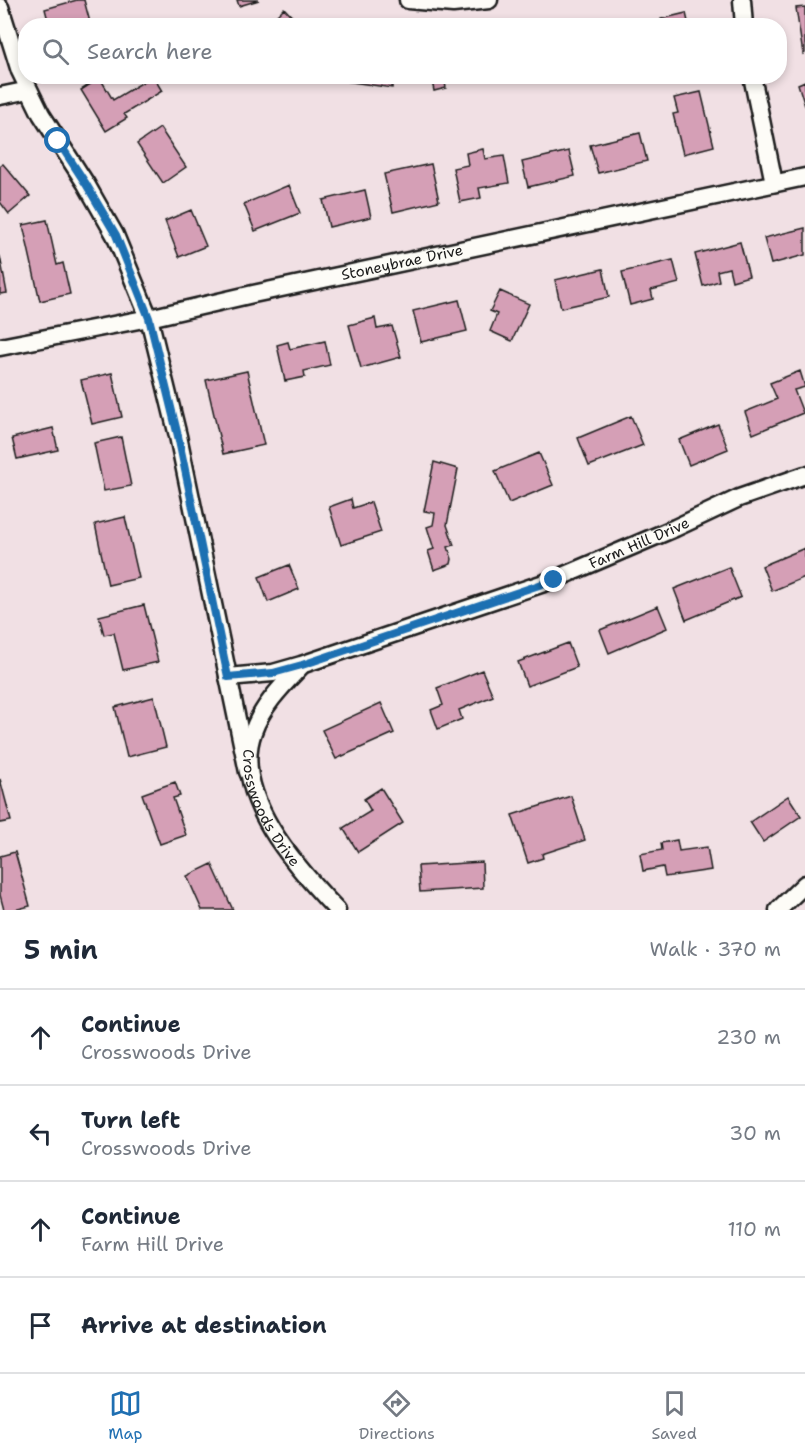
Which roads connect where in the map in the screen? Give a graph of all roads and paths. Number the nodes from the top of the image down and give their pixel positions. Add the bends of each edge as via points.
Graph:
1 (408, 0) edge
2 (489, 0) edge
3 (742, 0) edge
4 (0, 7) edge
5 (743, 18) edge
6 (18, 65) edge
7 (26, 84) edge
8 (754, 84) edge
9 (29, 90) junction
10 (0, 96) edge
11 (805, 177) edge
12 (774, 183) junction
13 (149, 318) junction
14 (0, 347) edge
15 (805, 475) edge
16 (302, 665) junction
17 (228, 677) junction
18 (248, 772) junction
19 (805, 884) edge
20 (337, 910) edge
21 (778, 910) edge

1 - 2 street via 453,4
3 - 5 street
4 - 6 street
7 - 9 street
8 - 12 street
9 - 10 street
9 - 13 street via 116,235
11 - 12 street, Stoneybrae Drive
12 - 13 street, Stoneybrae Drive
13 - 14 street, Stoneybrae Drive
13 - 17 street
15 - 16 street, Farm Hill Drive via 739,498 554,580
16 - 17 street via 273,673
16 - 18 street, Crosswoods Drive via 261,715 252,734
17 - 18 street
18 - 20 street, Crosswoods Drive via 255,796 274,831 310,881
19 - 21 street

